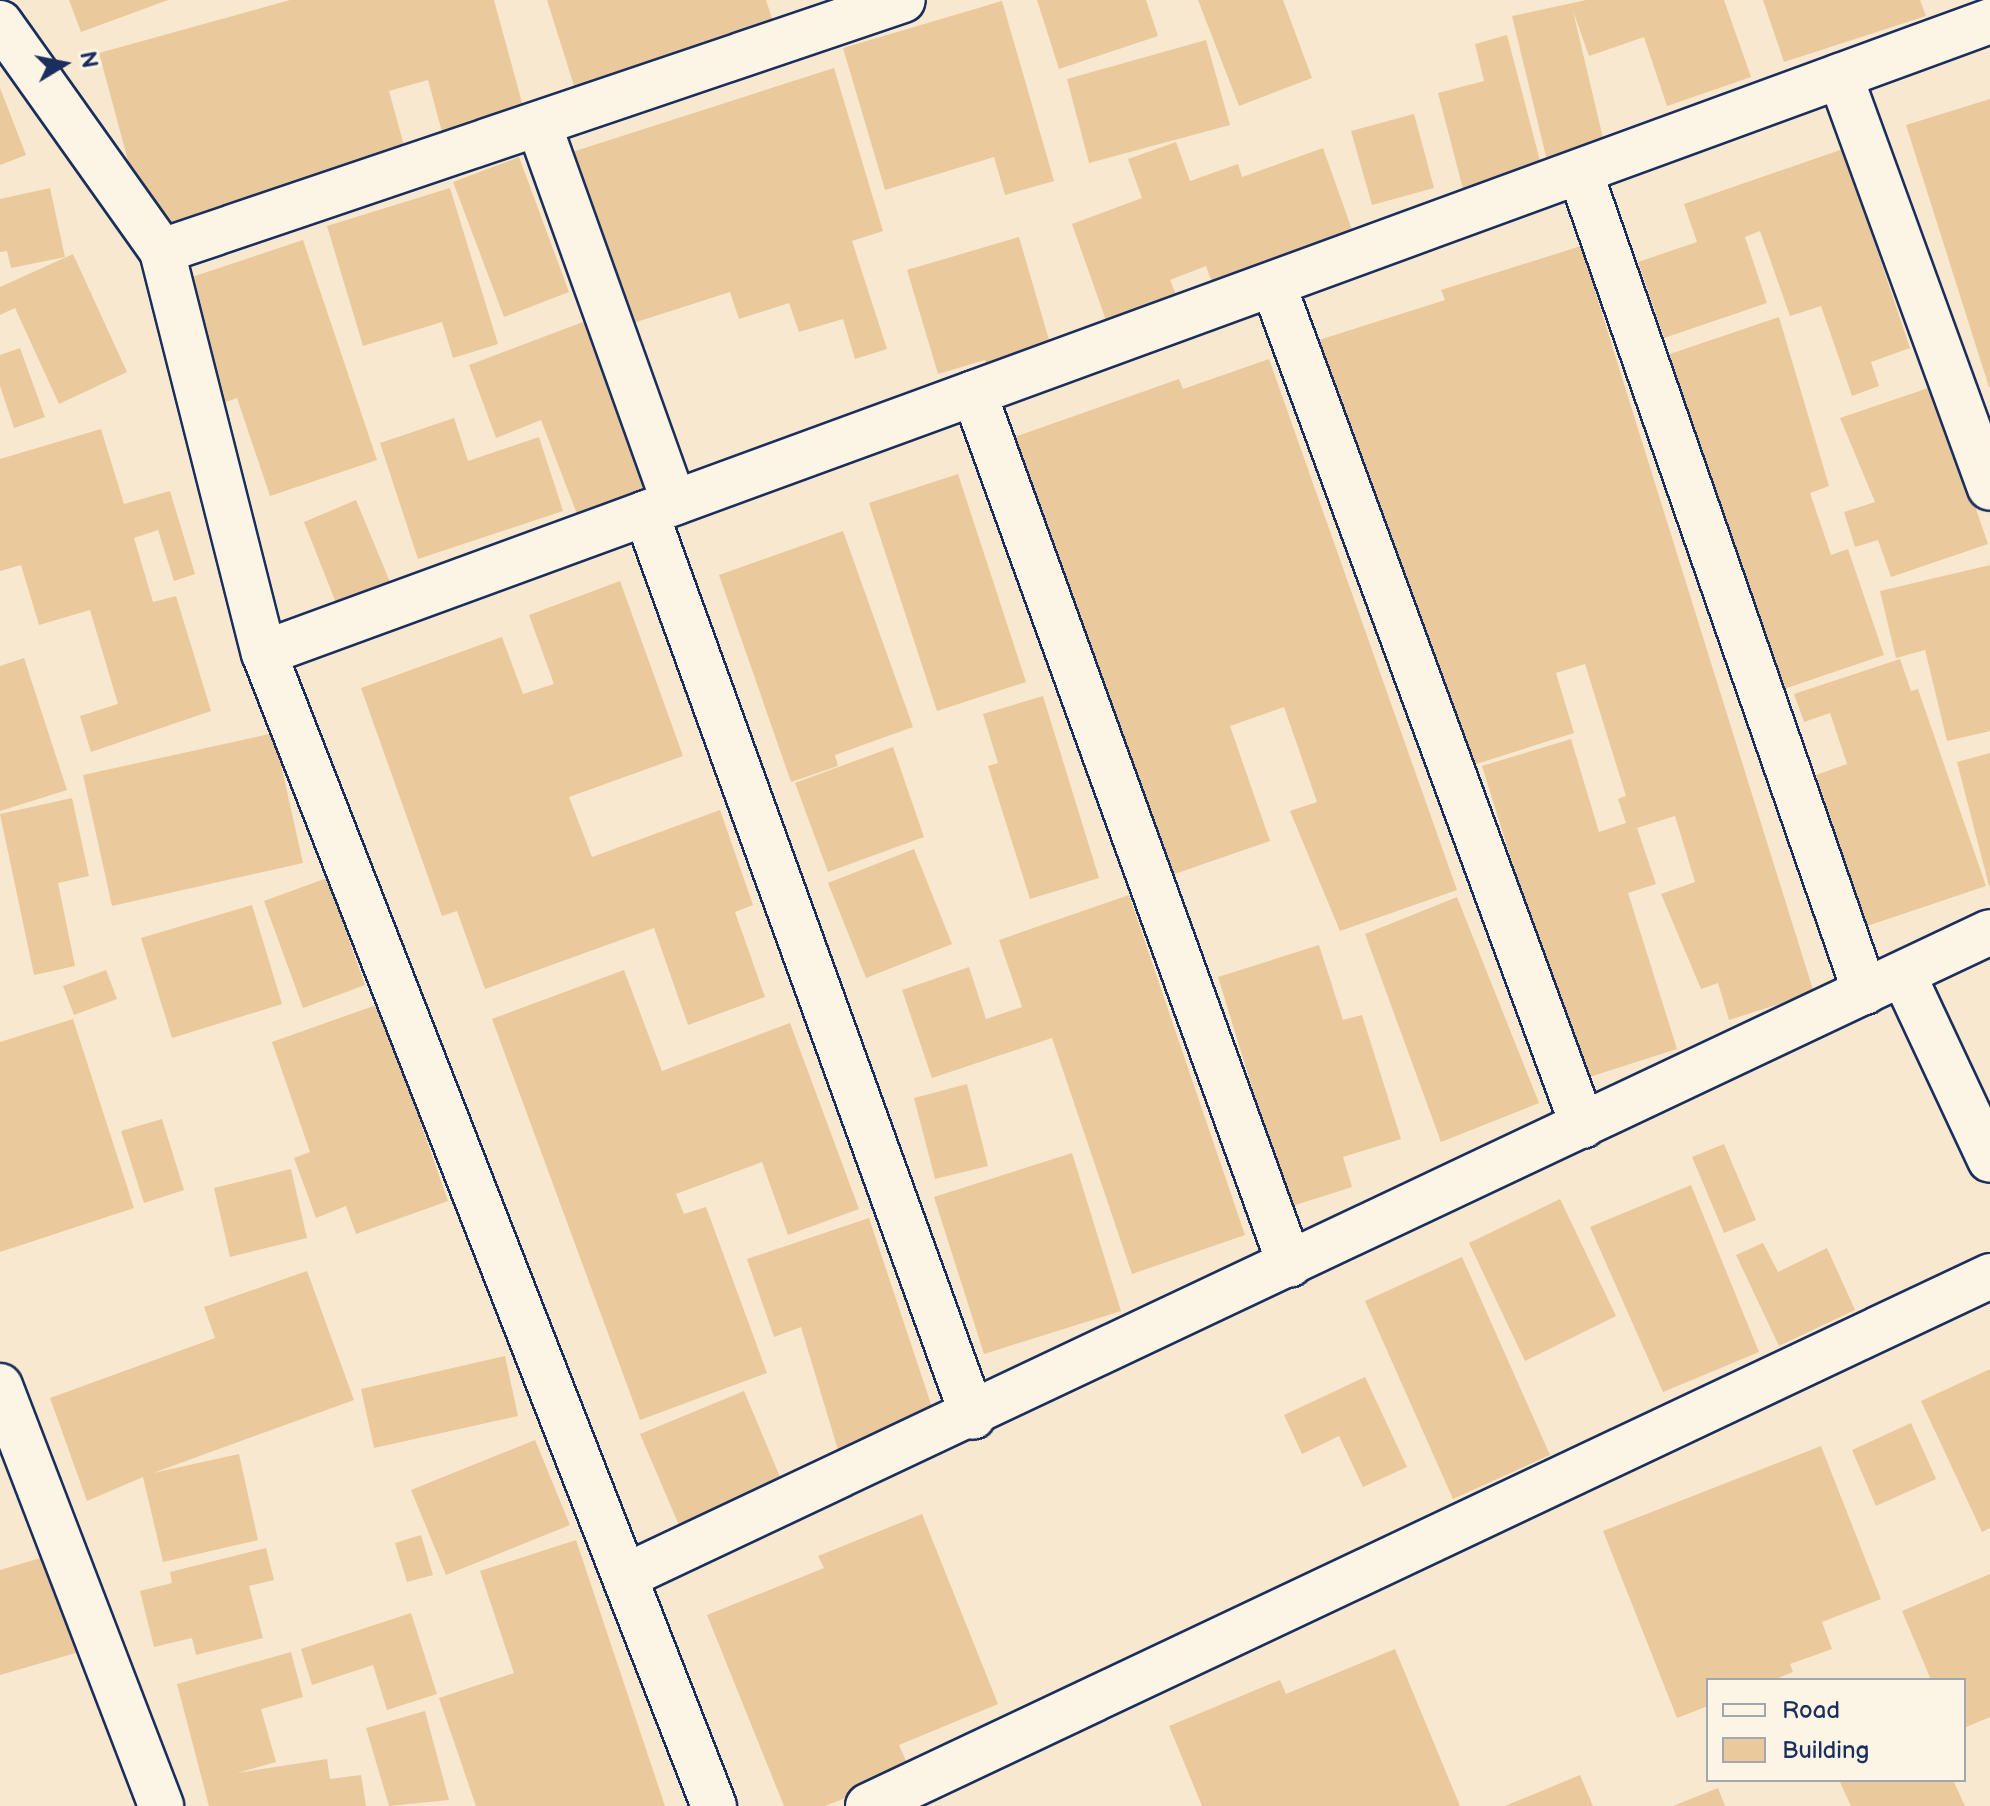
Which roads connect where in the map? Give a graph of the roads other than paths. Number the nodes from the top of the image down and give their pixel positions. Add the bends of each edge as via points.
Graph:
1 (903, 0) edge
2 (1990, 21) edge
3 (0, 23) edge
4 (1840, 76) junction
5 (540, 128) junction
6 (1580, 172) junction
7 (162, 251) junction
8 (1273, 284) junction
9 (974, 393) junction
10 (1990, 488) edge
11 (660, 508) junction
12 (264, 653) junction
13 (1990, 932) edge
14 (1884, 983) junction
15 (1583, 1126) junction
16 (1990, 1160) edge
17 (1290, 1265) junction
18 (1990, 1276) edge
19 (0, 1386) edge
20 (973, 1417) junction
21 (626, 1576) junction
22 (161, 1806) edge
23 (714, 1806) edge
24 (868, 1806) edge

1 - 5 street
2 - 4 street
3 - 7 street
4 - 6 street
4 - 10 street
5 - 7 street
5 - 11 street
6 - 8 street
6 - 14 street
7 - 12 street
8 - 9 street
8 - 15 street
9 - 11 street
9 - 17 street
11 - 12 street
11 - 20 street
12 - 21 street
13 - 14 street
14 - 15 street
14 - 16 street
15 - 17 street
17 - 20 street
18 - 24 street
19 - 22 street
20 - 21 street
21 - 23 street

